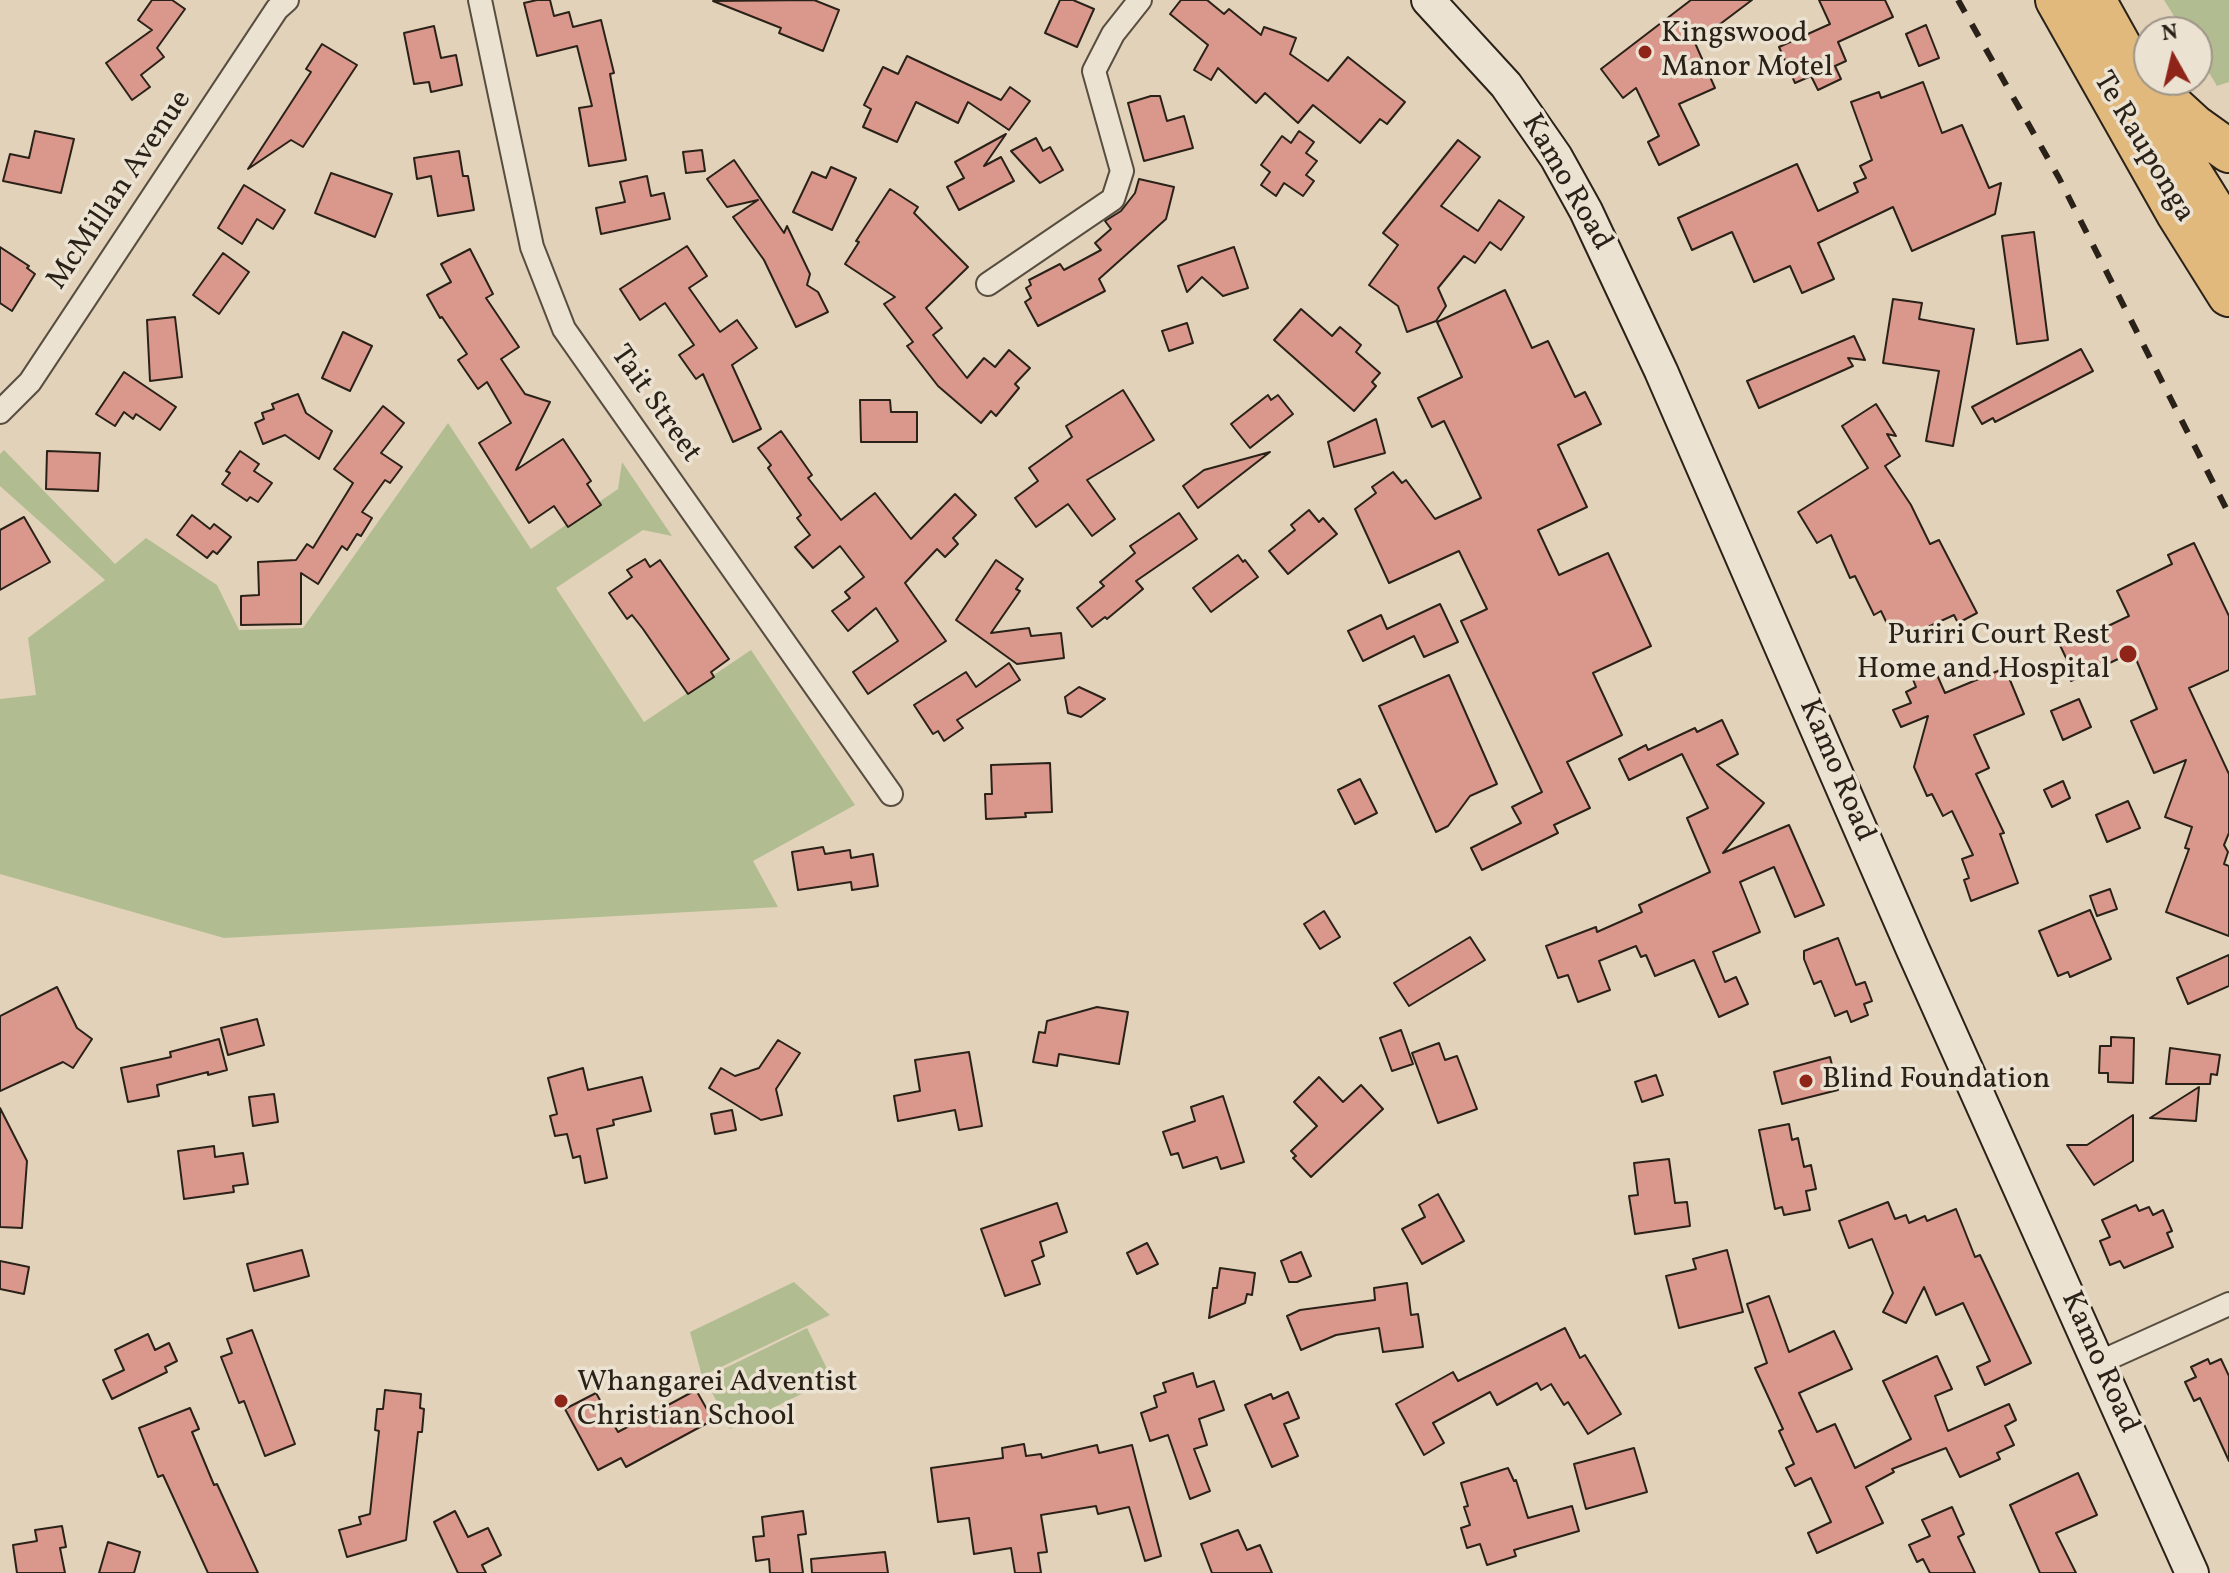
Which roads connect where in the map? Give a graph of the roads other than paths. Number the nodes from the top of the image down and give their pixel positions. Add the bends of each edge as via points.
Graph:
1 (287, 0) edge
2 (480, 0) edge
3 (1140, 0) edge
4 (1428, 0) edge
5 (2057, 0) edge
6 (2094, 0) edge
7 (2132, 67) junction
8 (2229, 151) edge
9 (2212, 214) edge
10 (988, 284) dead end
11 (2229, 295) edge
12 (0, 412) edge
13 (891, 794) dead end
14 (2229, 1304) edge
15 (2098, 1363) junction
16 (2192, 1573) edge

1 - 12 street, McMillan Avenue via 30,382
2 - 13 street, Tait Street via 532,247 564,329
3 - 10 street via 1113,34 1094,71 1122,171 1113,199
4 - 15 main road, Kamo Road via 1525,110 1586,211
5 - 9 highway, Te Rauponga
6 - 7 highway, Te Rauponga
7 - 8 highway via 2194,126
7 - 9 highway, Te Rauponga
9 - 11 highway, Te Rauponga
14 - 15 street
15 - 16 main road, Kamo Road

